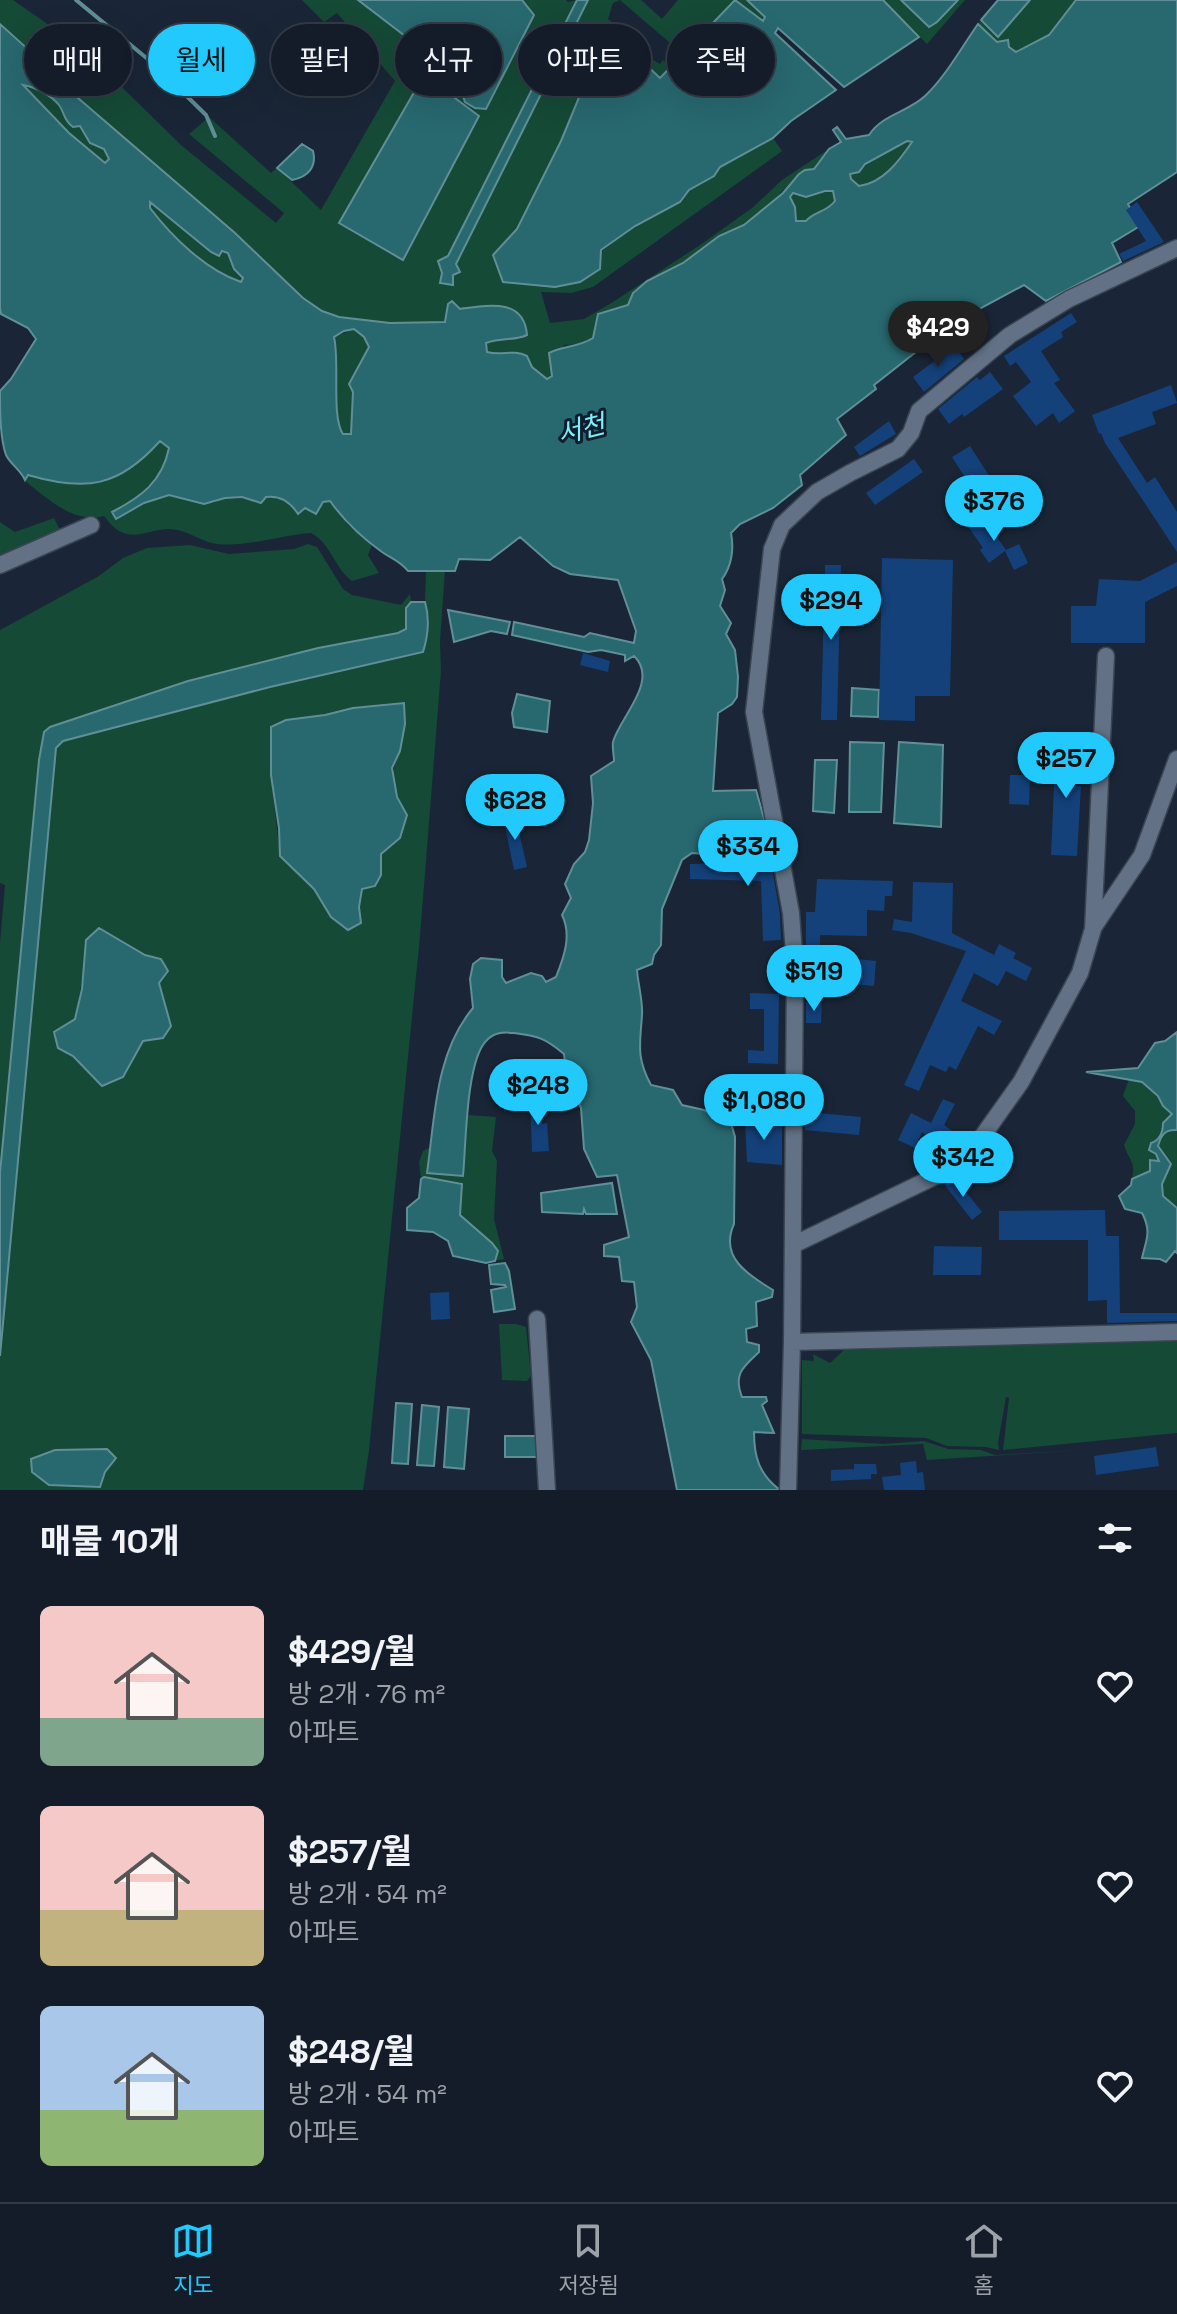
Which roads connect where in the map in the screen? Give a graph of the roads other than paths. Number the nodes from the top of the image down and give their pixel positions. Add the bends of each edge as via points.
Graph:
1 (1177, 248) edge
2 (91, 525) dead end
3 (0, 565) edge
4 (1106, 656) dead end
5 (1177, 759) edge
6 (1093, 929) junction
7 (793, 1245) junction
8 (537, 1319) dead end
9 (1177, 1332) edge
10 (792, 1342) junction
11 (547, 1490) edge
12 (788, 1490) edge

1 - 7 street via 1069,299 1010,335 919,411 898,449 817,492 782,525 772,549 754,712 791,913
2 - 3 street
4 - 6 street
5 - 6 street via 1142,855
6 - 7 street via 1080,973 1021,1082 967,1158
7 - 10 street
8 - 11 street
9 - 10 street
10 - 12 street

